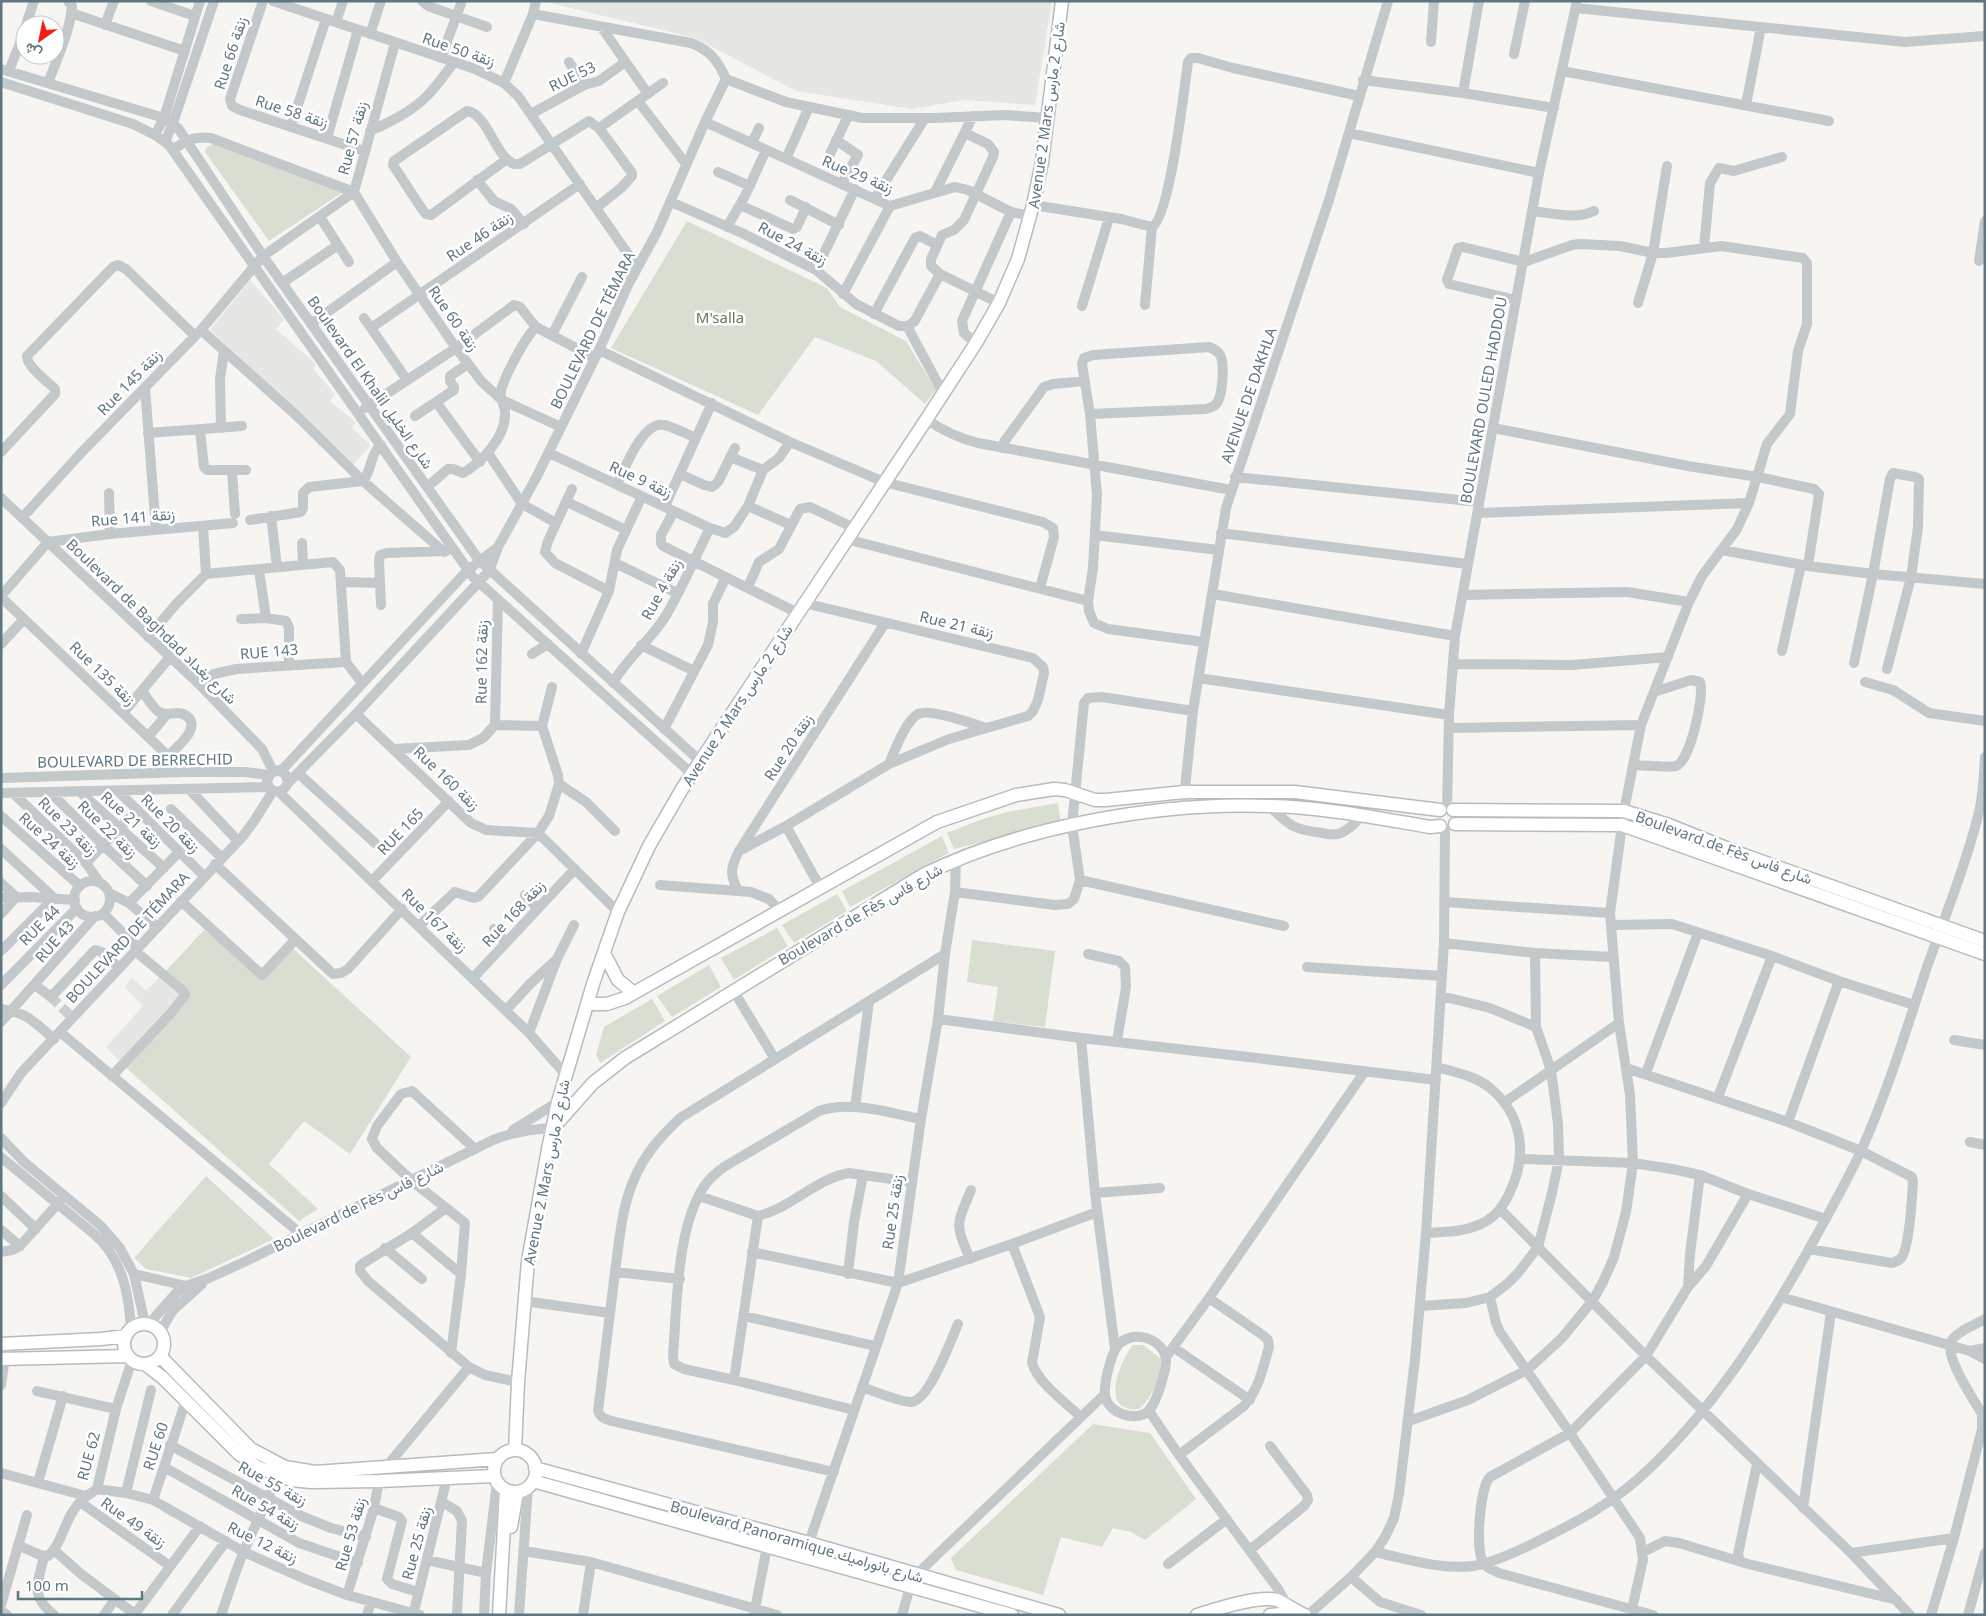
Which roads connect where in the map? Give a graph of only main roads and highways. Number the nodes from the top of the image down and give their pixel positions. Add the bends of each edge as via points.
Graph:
1 (1062, 1) edge
2 (1447, 809) junction
3 (1447, 826) junction
4 (1940, 931) junction
5 (1985, 941) edge
6 (604, 953) junction
7 (1985, 954) edge
8 (634, 993) junction
9 (588, 1004) junction
10 (553, 1128) junction
11 (129, 1332) junction
12 (4, 1344) edge
13 (160, 1356) junction
14 (130, 1358) junction
15 (4, 1359) edge
16 (145, 1364) junction
17 (515, 1450) junction
18 (497, 1459) junction
19 (536, 1468) junction
20 (513, 1485) junction
21 (1289, 1608) junction
22 (1221, 1611) edge
23 (499, 1615) edge
24 (506, 1615) edge
25 (1012, 1615) edge
26 (1059, 1615) edge
27 (1197, 1615) edge
28 (1270, 1615) edge
29 (1306, 1615) edge

1 - 6 main road, Avenue 2 Mars شارع 2 مارس via 1032,210 1018,259 999,303 976,343 692,774 649,846 618,912
2 - 3 main road via 1457,817
2 - 3 main road via 1436,818
2 - 4 main road, Boulevard de Fès شارع فاس via 1624,811 1669,825
2 - 8 main road, Boulevard de Fès شارع فاس via 1295,792 1184,792 1106,800 1054,789 1016,795 937,822
3 - 4 main road, Boulevard de Fès شارع فاس via 1622,825
3 - 10 main road, Boulevard de Fès شارع فاس via 1430,827 1311,808 1183,808 1072,825 995,845 956,859 890,894 606,1071
4 - 5 main road, Boulevard de Fès شارع فاس
4 - 7 main road, Boulevard de Fès شارع فاس
6 - 8 main road via 618,980
6 - 9 main road, Avenue 2 Mars شارع 2 مارس
8 - 9 main road, Boulevard de Fès شارع فاس via 607,1004
9 - 10 main road, Avenue 2 Mars شارع 2 مارس via 565,1074
10 - 17 main road, Avenue 2 Mars شارع 2 مارس via 535,1218 524,1301
11 - 12 main road via 101,1339
11 - 13 main road via 147,1325 160,1332 164,1344
11 - 14 main road via 124,1346
13 - 16 main road
13 - 18 main road via 250,1449 285,1467 315,1472
14 - 15 main road
14 - 16 main road
16 - 20 main road, Boulevard Panoramique شارع بانوراميك via 239,1454 257,1467 292,1480 447,1478
17 - 18 main road via 505,1452
17 - 19 main road via 531,1457
18 - 20 main road via 495,1465
19 - 20 main road
19 - 26 main road, Boulevard Panoramique شارع بانوراميك
20 - 23 main road
20 - 24 main road
20 - 25 main road, Boulevard Panoramique شارع بانوراميك via 767,1547
21 - 22 main road via 1280,1600 1272,1600
21 - 28 main road via 1280,1614
21 - 29 main road
22 - 27 main road

